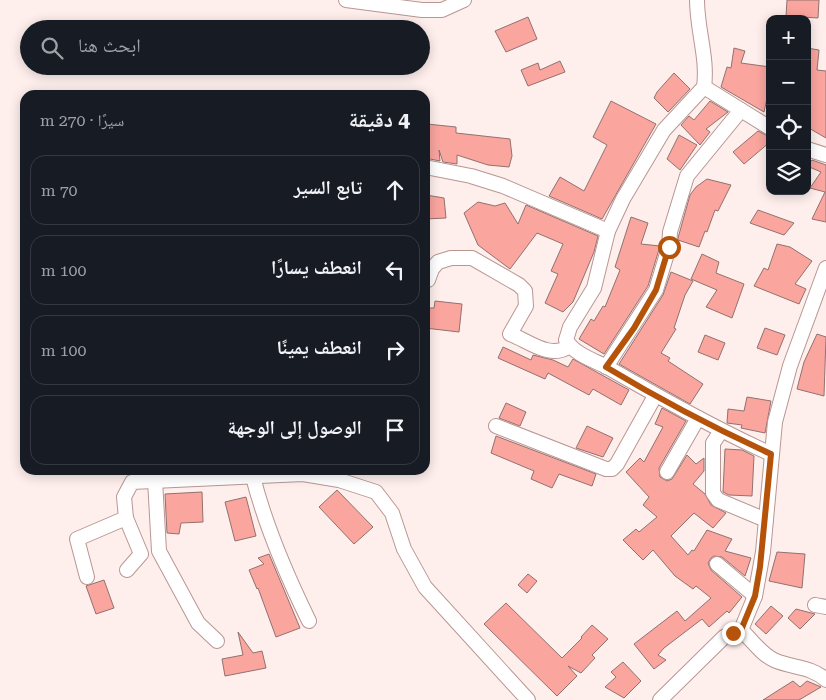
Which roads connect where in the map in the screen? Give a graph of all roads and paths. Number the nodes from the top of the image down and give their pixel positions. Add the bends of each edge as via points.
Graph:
1 (346, 0) edge
2 (464, 0) edge
3 (697, 0) edge
4 (704, 87) junction
5 (741, 110) junction
6 (766, 126) edge
7 (810, 150) edge
8 (826, 155) edge
9 (430, 168) edge
10 (608, 231) junction
11 (826, 268) edge
12 (430, 275) edge
13 (570, 346) junction
14 (606, 367) junction
15 (655, 396) junction
16 (698, 418) junction
17 (496, 426) dead end
18 (720, 430) junction
19 (771, 454) junction
20 (668, 472) dead end
21 (156, 475) edge
22 (286, 475) edge
23 (309, 475) edge
24 (253, 477) junction
25 (126, 518) junction
26 (766, 520) junction
27 (717, 564) dead end
28 (127, 570) dead end
29 (88, 576) dead end
30 (755, 596) junction
31 (309, 621) dead end
32 (741, 630) junction
33 (217, 641) dead end
34 (826, 680) edge
35 (528, 700) edge
36 (660, 700) edge

1 - 2 street via 422,10 442,10
3 - 4 street via 697,22 704,52
4 - 5 street
4 - 10 street via 664,130
5 - 6 street
5 - 14 street via 687,176 656,290
7 - 8 street
9 - 10 street via 503,186
10 - 13 street via 594,288 567,334
11 - 19 street via 790,366
12 - 13 street via 438,262 456,258 476,259 524,289 526,306 510,334 546,350 558,352
13 - 14 street
14 - 15 street
15 - 16 street
15 - 17 street via 612,469
16 - 18 street
16 - 20 street
18 - 19 street
18 - 26 street via 713,443 713,494 718,500
19 - 26 street
21 - 24 street
21 - 25 street via 132,482 124,497
21 - 33 street via 159,552 198,623
22 - 24 street
23 - 35 street via 339,480 376,492 392,513 404,549 425,587
24 - 31 street via 281,562
25 - 28 street via 141,554
25 - 29 street via 78,540
26 - 30 street
27 - 30 street
30 - 32 street
32 - 34 street via 773,659 801,666
32 - 36 street via 718,642

